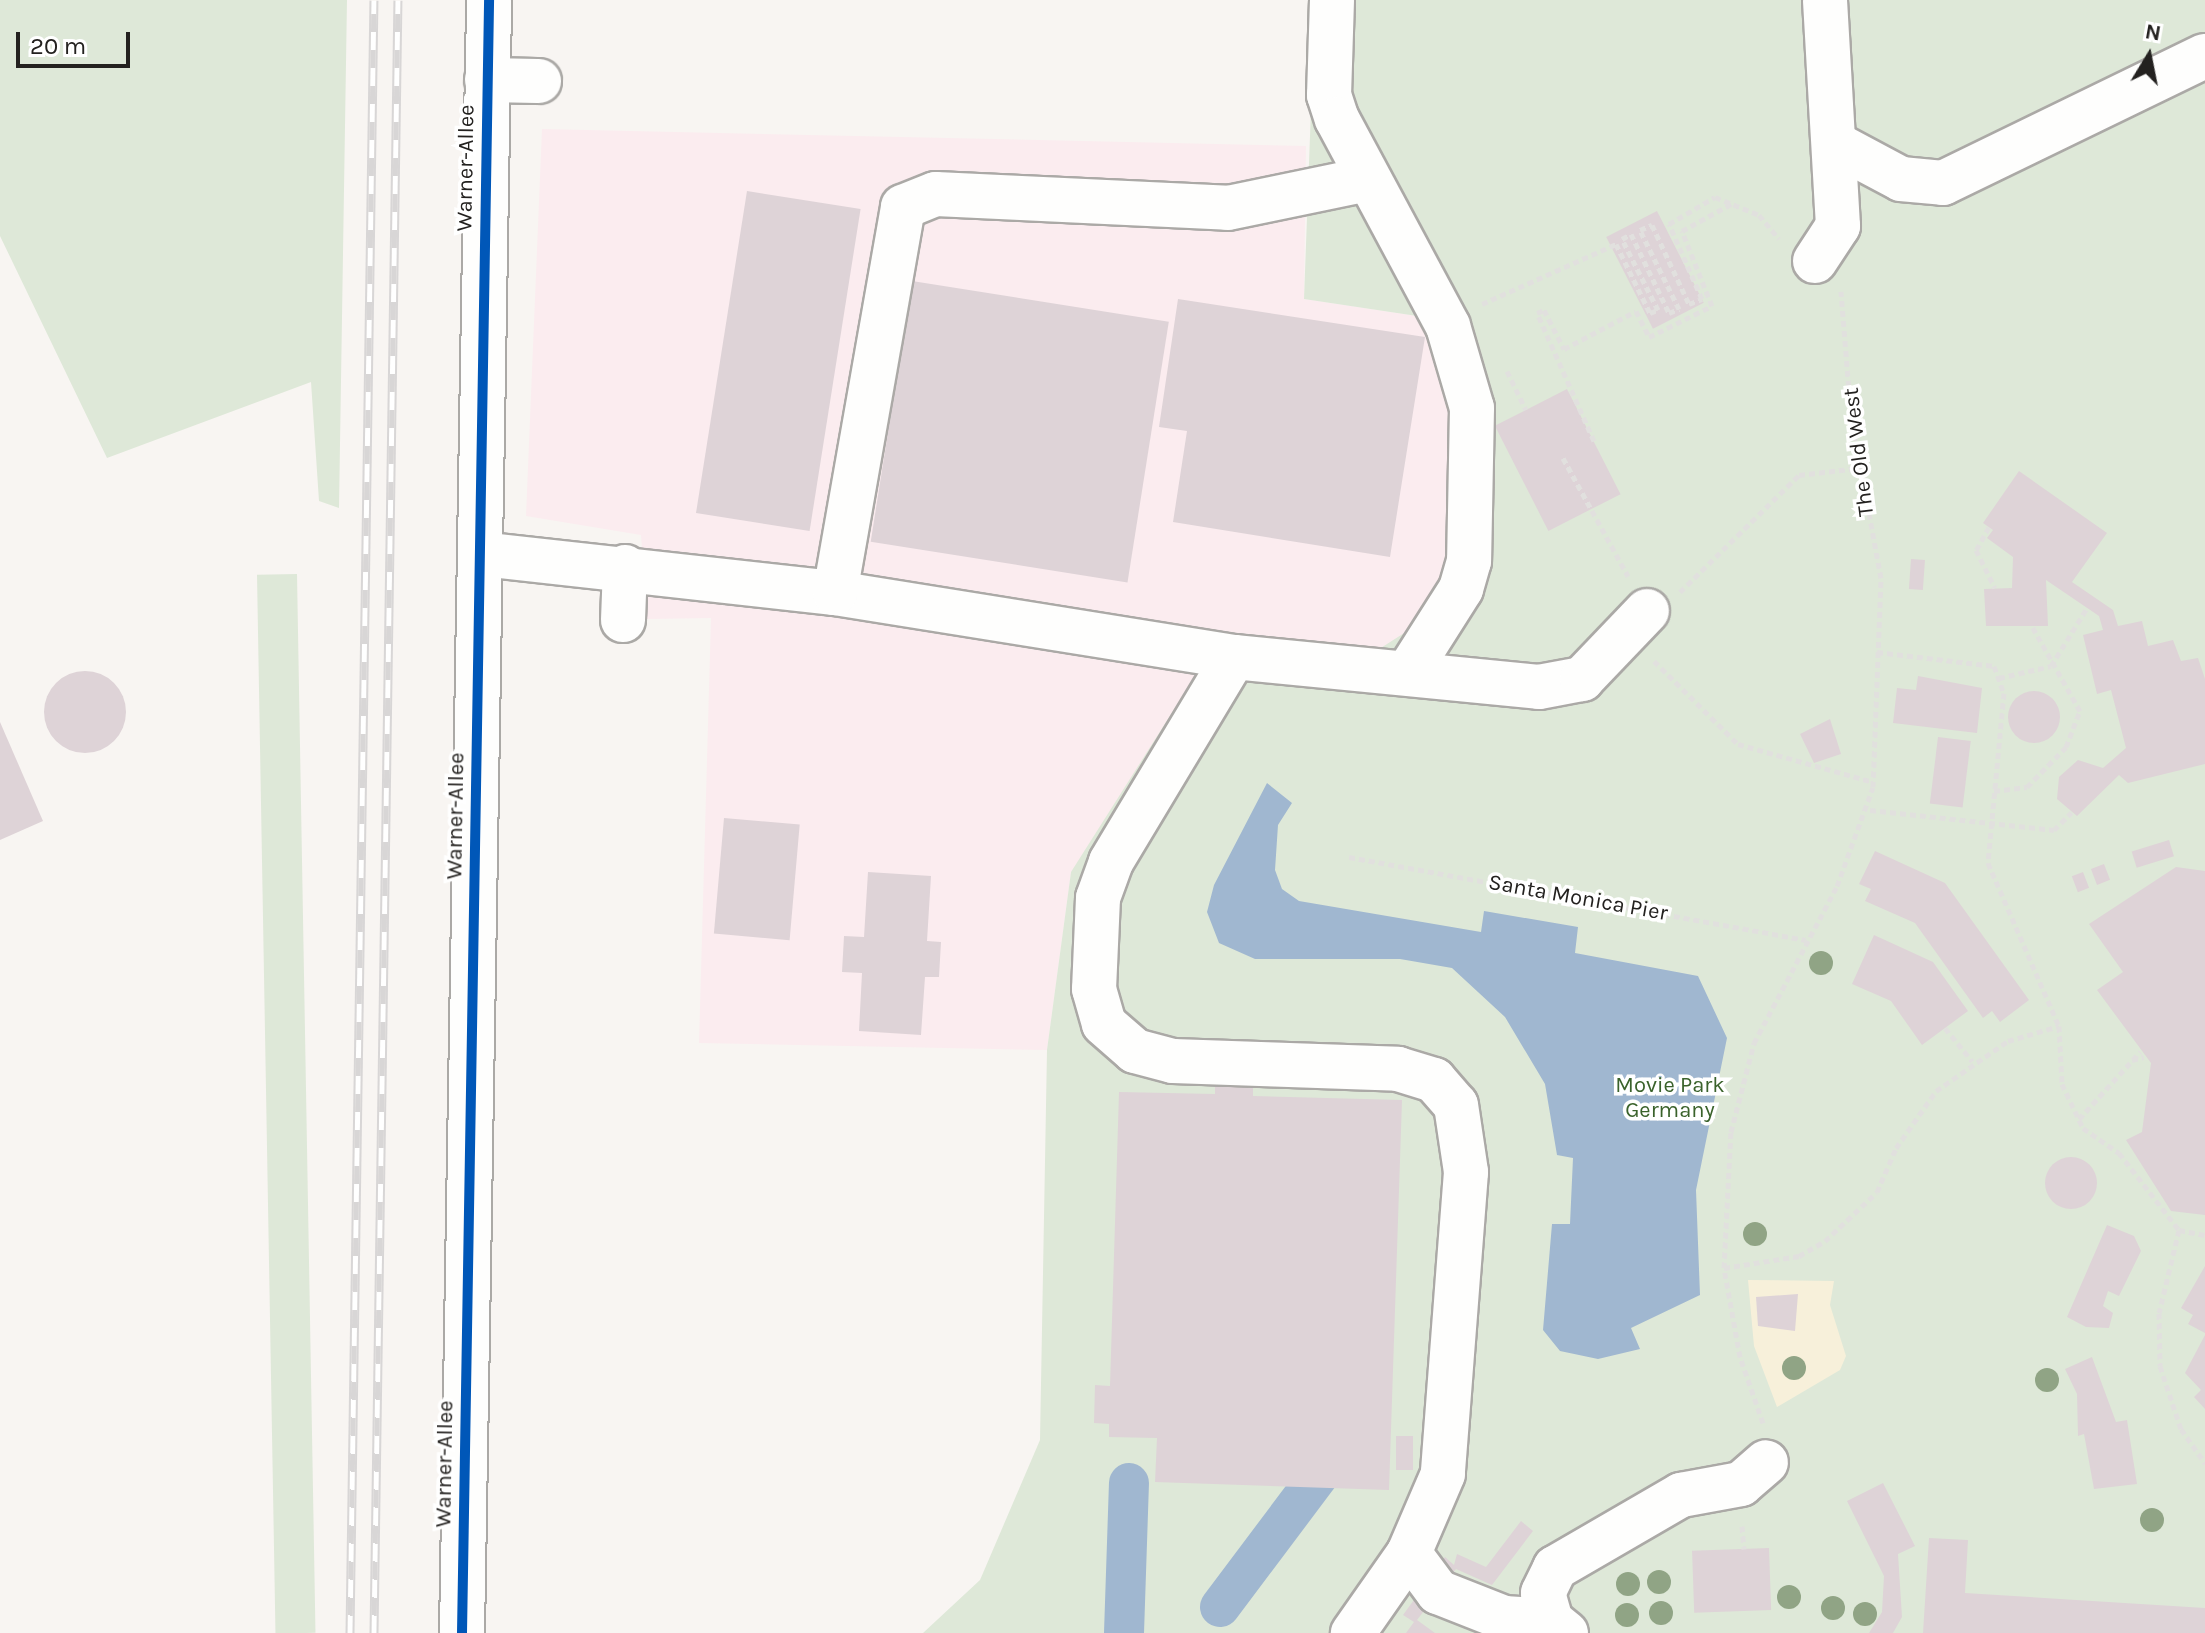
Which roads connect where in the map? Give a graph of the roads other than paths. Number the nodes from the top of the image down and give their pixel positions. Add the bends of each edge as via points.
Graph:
1 (489, 0) edge
2 (1332, 0) edge
3 (1825, 0) edge
4 (2205, 56) edge
5 (487, 80) junction
6 (539, 81) dead end
7 (1839, 146) junction
8 (1368, 179) junction
9 (1815, 261) road end
10 (481, 554) junction
11 (625, 567) junction
12 (835, 593) junction
13 (1647, 611) road end
14 (623, 620) dead end
15 (1234, 657) junction
16 (1409, 671) junction
17 (1766, 1462) dead end
18 (1409, 1553) junction
19 (1558, 1627) edge
20 (462, 1633) edge
21 (1353, 1633) edge

1 - 5 street, Warner-Allee
2 - 8 street via 1329,95
3 - 7 street
4 - 7 street via 1943,183 1901,179
5 - 6 street
5 - 10 street, Warner-Allee
7 - 9 street via 1838,226
8 - 12 street via 1228,208 936,194 903,207
8 - 16 street via 1448,326 1472,408 1469,561 1461,589
10 - 11 street
10 - 20 street, Warner-Allee
11 - 12 street
11 - 14 street
12 - 15 street
13 - 16 street via 1582,679 1539,687
15 - 16 street
15 - 18 street via 1111,862 1098,898 1094,989 1104,1024 1135,1051 1173,1061 1398,1069 1434,1080 1456,1105 1466,1172 1451,1400 1443,1474
17 - 19 street via 1741,1484 1681,1495 1555,1568 1543,1593
18 - 19 street via 1438,1592 1504,1618
18 - 21 street

